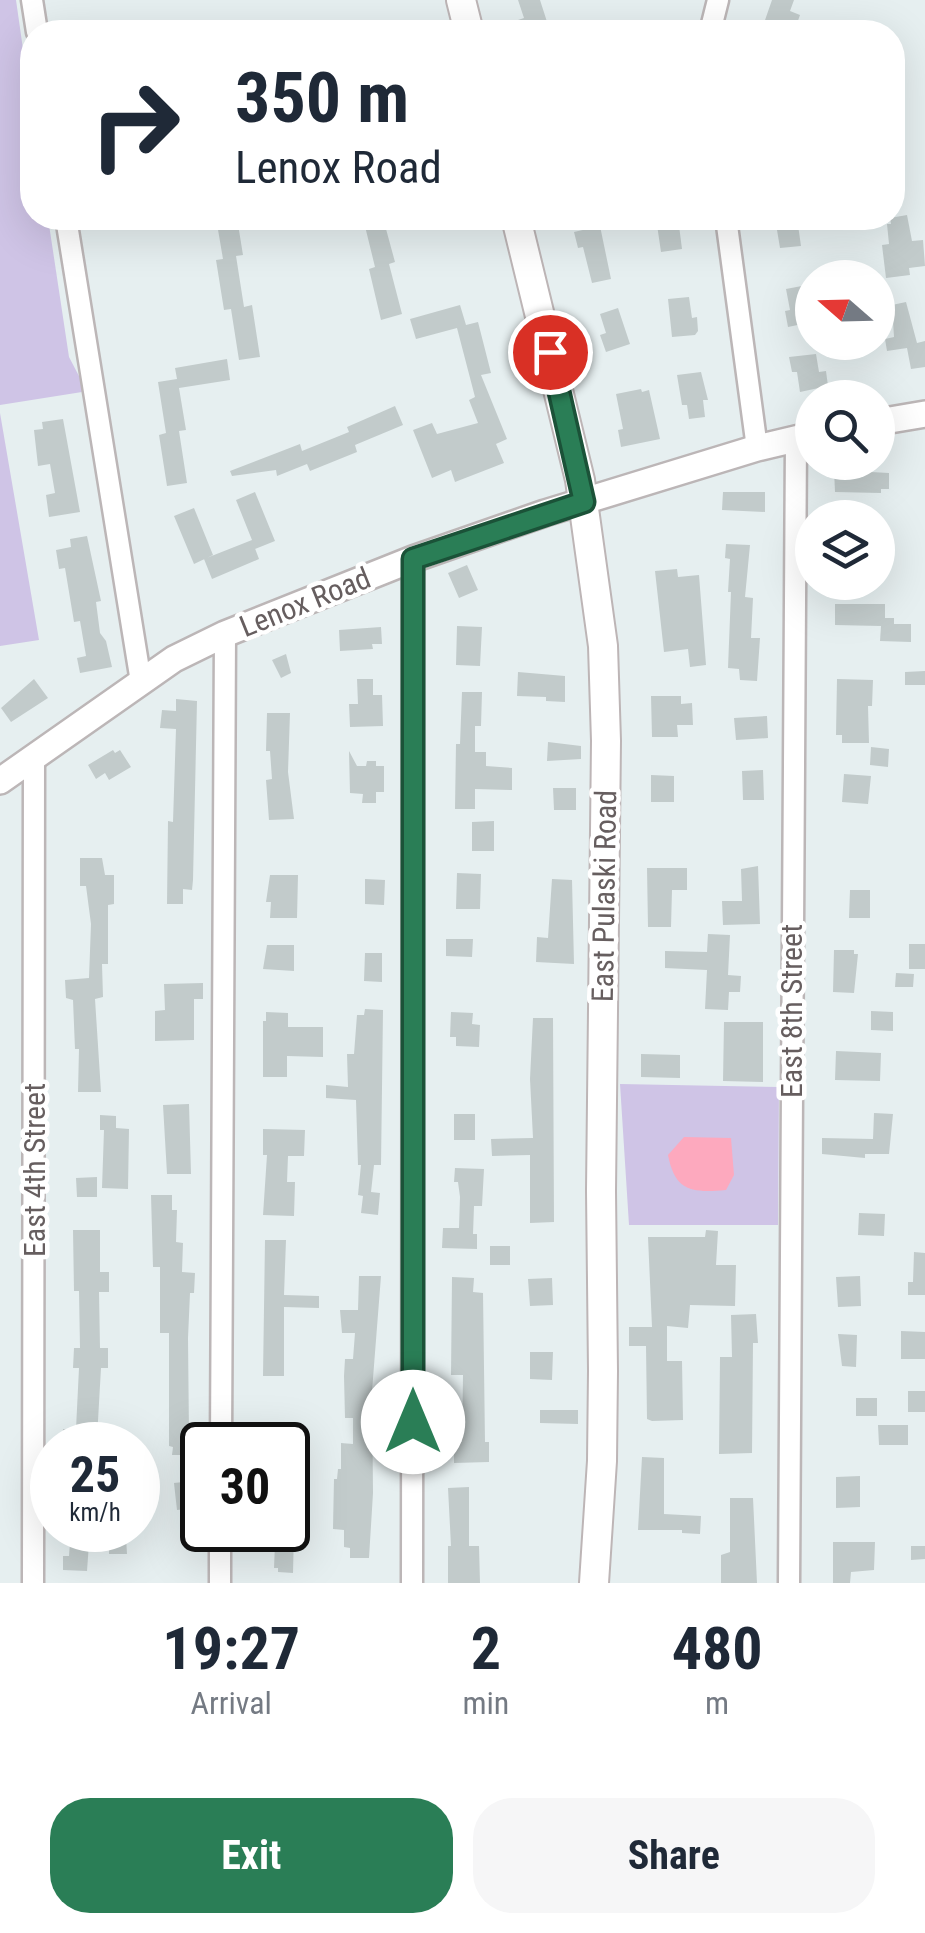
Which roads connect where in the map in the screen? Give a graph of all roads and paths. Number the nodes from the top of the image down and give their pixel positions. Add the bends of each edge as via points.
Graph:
1 (68, 230) edge
2 (519, 230) edge
3 (728, 230) edge
4 (925, 414) edge
5 (895, 419) edge
6 (795, 439) edge
7 (757, 448) junction
8 (803, 480) edge
9 (584, 502) junction
10 (413, 559) junction
11 (225, 634) junction
12 (141, 682) junction
13 (34, 757) junction
14 (0, 781) edge
15 (220, 1422) edge
16 (220, 1552) edge
17 (33, 1583) edge
18 (220, 1583) edge
19 (412, 1583) edge
20 (594, 1583) edge
21 (789, 1583) edge

1 - 12 street
2 - 9 main road, East Pulaski Road
3 - 7 street
4 - 5 street
6 - 7 street, Lenox Road
7 - 9 street, Lenox Road
8 - 21 street, East 8th Street
9 - 10 street, Lenox Road
9 - 20 main road, East Pulaski Road via 603,646 606,740 603,1407
10 - 11 street, Lenox Road
10 - 19 street
11 - 12 street, Lenox Road
11 - 15 street
12 - 13 street, Lenox Road
13 - 14 street, Lenox Road
13 - 17 street, East 4th Street
16 - 18 street

